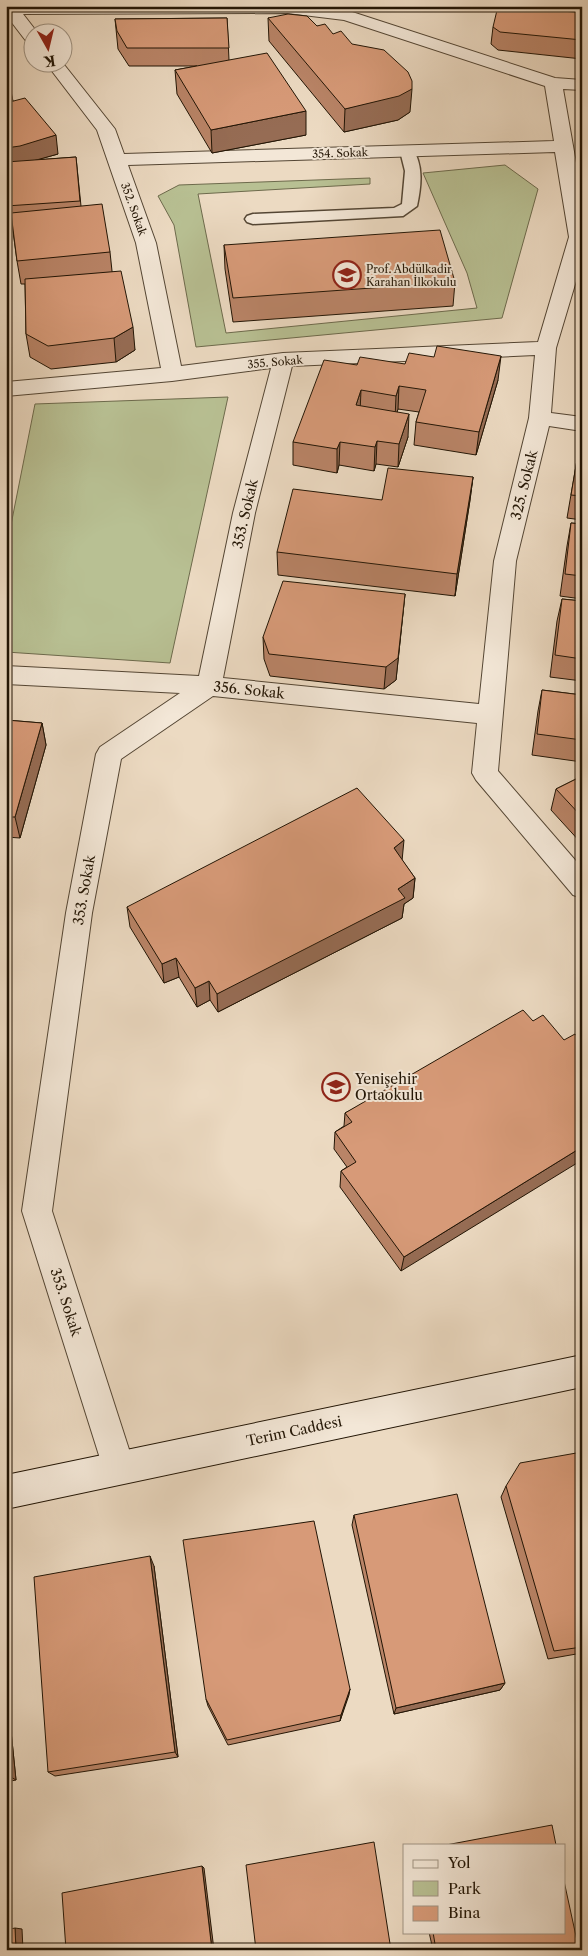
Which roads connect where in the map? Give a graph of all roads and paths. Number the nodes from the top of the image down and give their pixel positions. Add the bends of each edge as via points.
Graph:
1 (197, 7) edge
2 (291, 7) edge
3 (8, 9) edge
4 (22, 25) edge
5 (61, 72) edge
6 (553, 83) junction
7 (582, 85) edge
8 (566, 134) junction
9 (407, 151) junction
10 (116, 160) junction
11 (252, 219) dead end
12 (546, 348) junction
13 (283, 360) junction
14 (172, 374) junction
15 (6, 389) edge
16 (540, 418) junction
17 (582, 424) edge
18 (6, 675) edge
19 (209, 686) junction
20 (491, 715) junction
21 (582, 887) edge
22 (582, 1371) edge
23 (119, 1468) junction
24 (6, 1492) edge

1 - 2 street
1 - 3 street
2 - 6 street via 346,15
3 - 4 street
5 - 10 street, 352. Sokak via 106,129
6 - 7 street
6 - 8 street, 325. Sokak
8 - 9 street, 354. Sokak
8 - 12 street, 325. Sokak via 579,237
9 - 10 street, 354. Sokak
9 - 11 lane via 412,162 413,187 409,206 397,213
10 - 14 street, 352. Sokak via 146,243
12 - 13 street, 355. Sokak
12 - 16 street, 325. Sokak
13 - 14 street, 355. Sokak
13 - 19 street, 353. Sokak via 244,513
14 - 15 street, 355. Sokak
16 - 17 street
16 - 20 street, 325. Sokak via 505,561
18 - 19 street, 356. Sokak
19 - 20 street, 356. Sokak
19 - 23 street, 353. Sokak via 109,754 79,913 37,1211
20 - 21 street, 325. Sokak via 485,773
22 - 23 street, Terim Caddesi
23 - 24 street, Terim Caddesi

